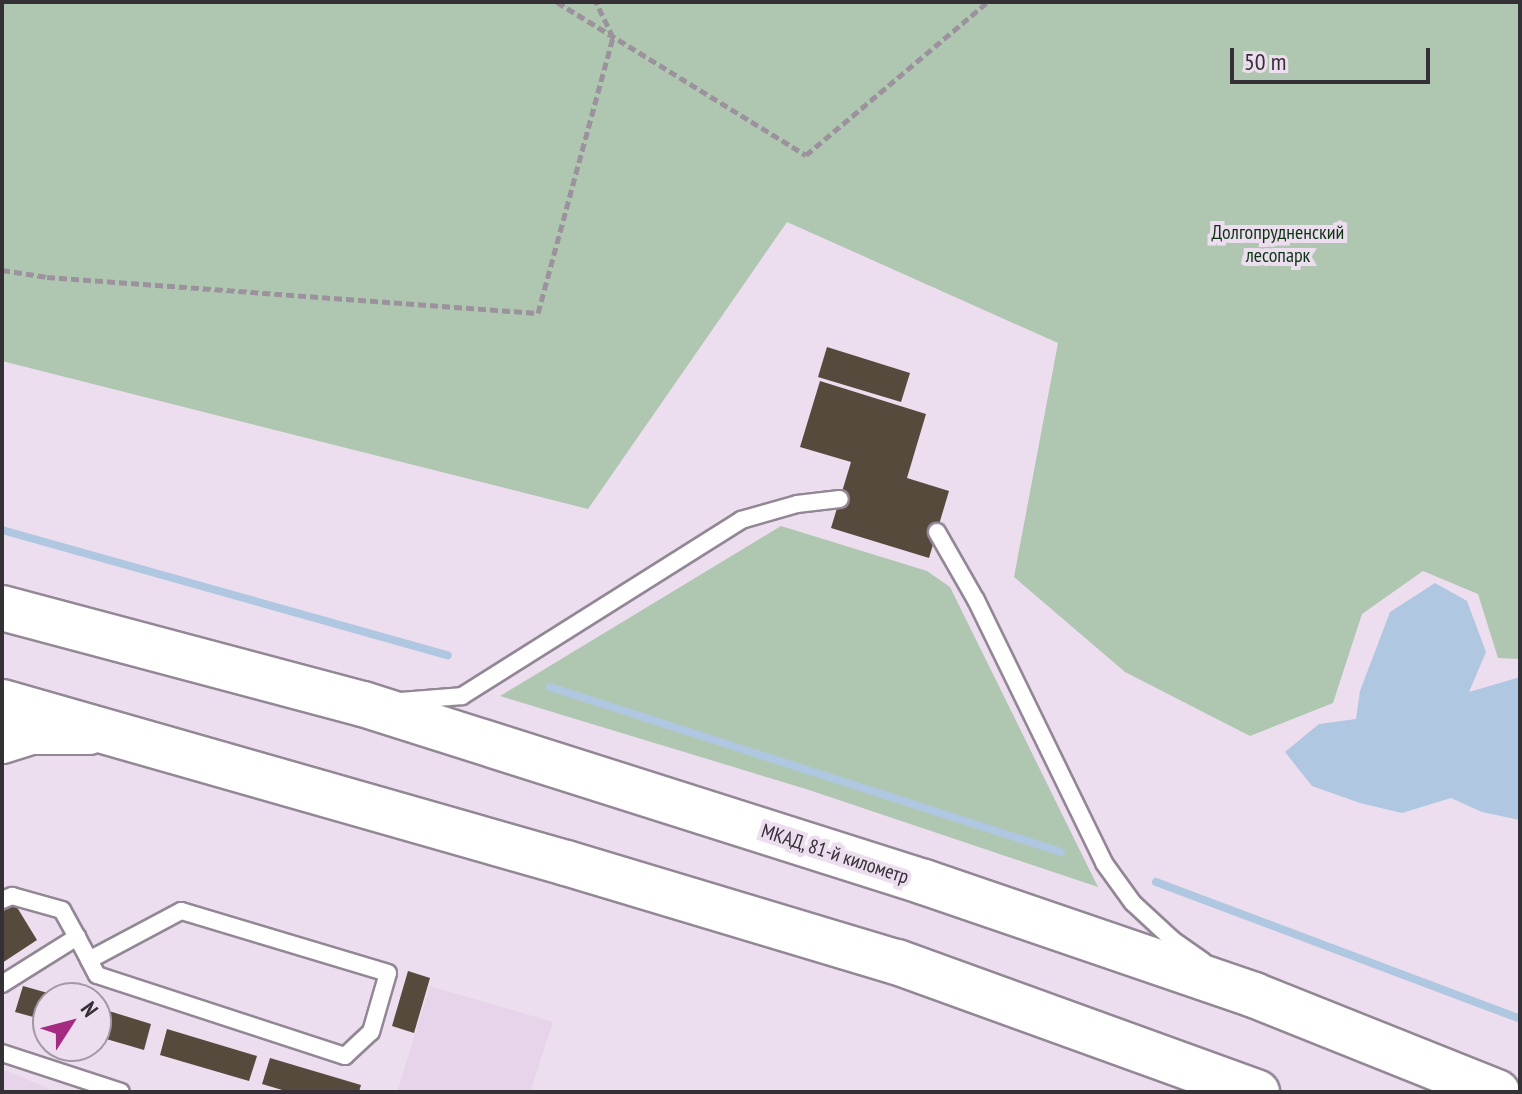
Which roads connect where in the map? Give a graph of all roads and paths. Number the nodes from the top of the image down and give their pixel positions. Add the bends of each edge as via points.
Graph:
1 (557, 2) edge
2 (596, 2) edge
3 (988, 2) edge
4 (613, 37) junction
5 (2, 270) edge
6 (840, 499) dead end
7 (937, 532) dead end
8 (2, 608) edge
9 (2, 702) edge
10 (363, 704) junction
11 (119, 734) junction
12 (2, 743) edge
13 (2, 900) edge
14 (77, 937) junction
15 (89, 960) junction
16 (2, 984) edge
17 (1254, 995) junction
18 (2, 1053) edge
19 (121, 1092) edge
20 (1257, 1092) edge
21 (1497, 1092) edge

1 - 4 path
2 - 4 path
3 - 4 path via 806,155
4 - 5 path via 538,313
6 - 10 lane via 797,504 741,520 462,696
7 - 17 lane via 976,600 1104,863 1133,903 1173,940
8 - 10 highway, МКАД, 81-й километр
9 - 11 highway
10 - 17 highway, МКАД, 81-й километр via 924,882
11 - 12 street via 31,734
11 - 20 highway via 897,962
13 - 14 lane via 12,896 62,910
14 - 15 lane
14 - 16 lane
15 - 15 lane via 97,975 345,1056 371,1032 388,973 181,911
17 - 21 highway, МКАД, 81-й километр
18 - 19 lane

